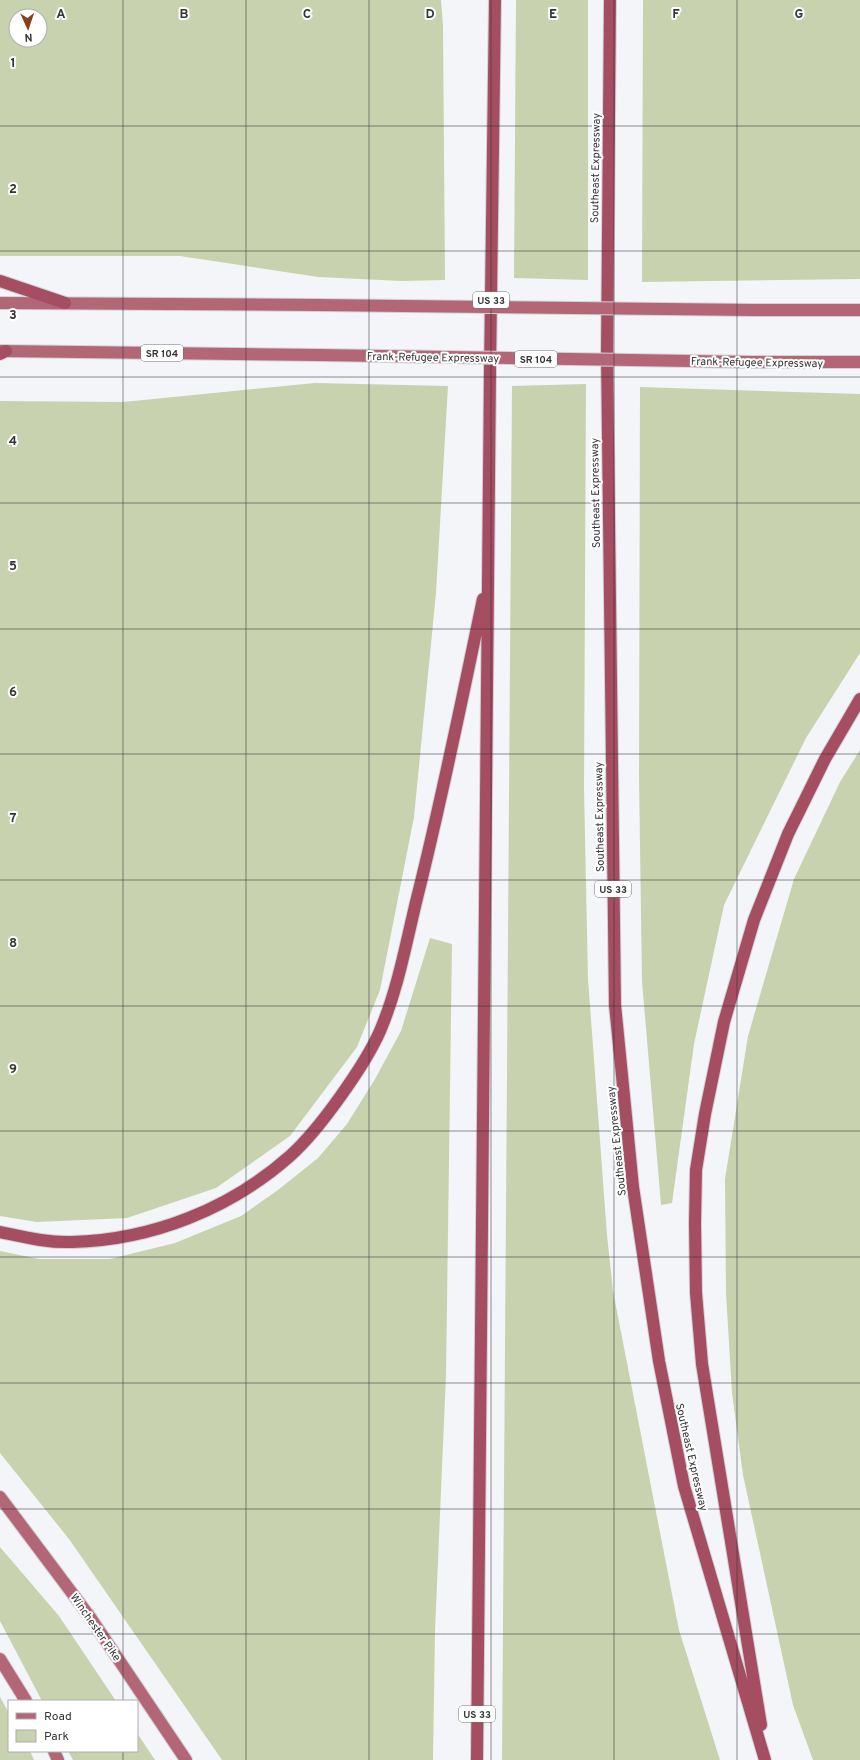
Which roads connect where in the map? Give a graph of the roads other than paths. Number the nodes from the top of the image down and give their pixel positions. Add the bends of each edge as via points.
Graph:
1 (488, 0) edge
2 (496, 0) edge
3 (610, 0) edge
4 (496, 29) junction
5 (0, 281) edge
6 (0, 303) edge
7 (65, 303) junction
8 (860, 310) edge
9 (2, 352) edge
10 (860, 362) edge
11 (488, 572) junction
12 (858, 704) edge
13 (0, 1232) edge
14 (0, 1497) edge
15 (0, 1660) edge
16 (25, 1700) edge
17 (186, 1760) edge
18 (477, 1760) edge
19 (766, 1760) edge

1 - 4 highway
2 - 4 highway, US 33
3 - 19 highway, Southeast Expressway / US 33 via 607,355 615,1005 633,1187 659,1361 684,1486
4 - 11 highway, US 33
5 - 7 highway
6 - 7 main road
7 - 8 main road, bridge
9 - 10 main road, Frank-Refugee Expressway / SR 104, bridge
11 - 13 highway via 435,827 395,990 380,1032 369,1053 330,1111 307,1139 268,1174 216,1206 180,1222 146,1232 102,1240 70,1242
11 - 18 highway, US 33
12 - 19 highway via 825,759 788,834 754,920 724,1022 696,1170 696,1293 702,1364
14 - 17 main road, Winchester Pike via 90,1617
15 - 16 main road

